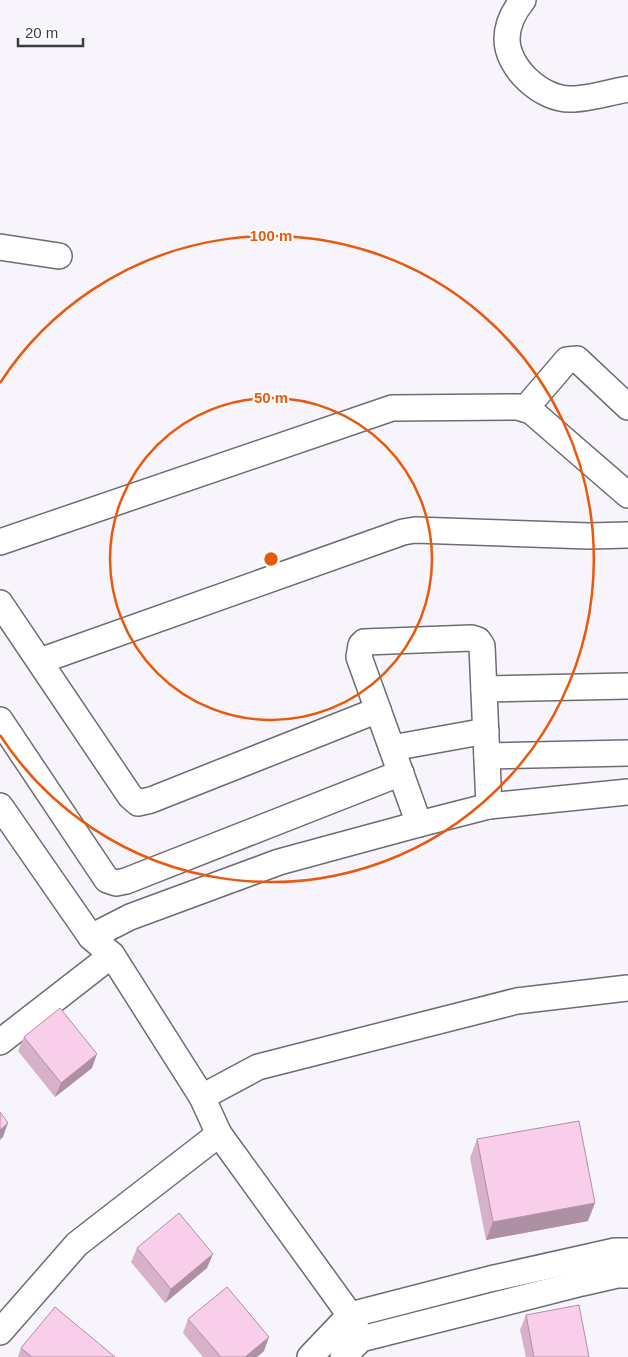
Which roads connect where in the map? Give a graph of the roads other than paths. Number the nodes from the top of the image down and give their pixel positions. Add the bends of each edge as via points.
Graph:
1 (523, 0) edge
2 (628, 89) edge
3 (0, 247) edge
4 (59, 256) dead end
5 (628, 407) edge
6 (525, 409) junction
7 (628, 495) edge
8 (628, 535) edge
9 (0, 542) edge
10 (0, 603) edge
11 (40, 661) junction
12 (628, 686) edge
13 (484, 689) junction
14 (378, 710) junction
15 (0, 720) edge
16 (486, 731) junction
17 (392, 748) junction
18 (628, 753) edge
19 (487, 756) junction
20 (401, 773) junction
21 (628, 792) edge
22 (0, 806) edge
23 (489, 806) junction
24 (419, 824) junction
25 (91, 937) junction
26 (112, 955) junction
27 (628, 988) edge
28 (0, 1042) edge
29 (202, 1097) junction
30 (219, 1134) junction
31 (628, 1251) edge
32 (628, 1275) edge
33 (350, 1315) junction
34 (0, 1332) edge
35 (361, 1339) junction
36 (310, 1357) edge
37 (343, 1357) edge

1 - 2 street via 512,14 507,39 513,63 532,83 548,95 570,99
3 - 4 street
5 - 6 street via 572,358
6 - 7 street
6 - 9 street via 518,406 392,408
8 - 11 street via 402,532
10 - 11 street
11 - 14 street via 130,796 138,803
12 - 13 street
13 - 14 street via 482,646 478,640 364,642 360,646 359,657
13 - 16 street
14 - 17 street
15 - 20 street via 108,880 116,883
16 - 17 street
16 - 19 street
17 - 20 street
18 - 19 street
19 - 23 street
20 - 24 street
21 - 23 street
22 - 25 street
23 - 24 street
24 - 25 street via 279,862 130,917
25 - 26 street
26 - 28 street
26 - 29 street
27 - 29 street via 517,1001 258,1066
29 - 30 street
30 - 33 street
30 - 34 street via 77,1244
31 - 33 street via 615,1251 490,1279
32 - 35 street via 582,1283
33 - 35 street
33 - 36 street
35 - 37 street

